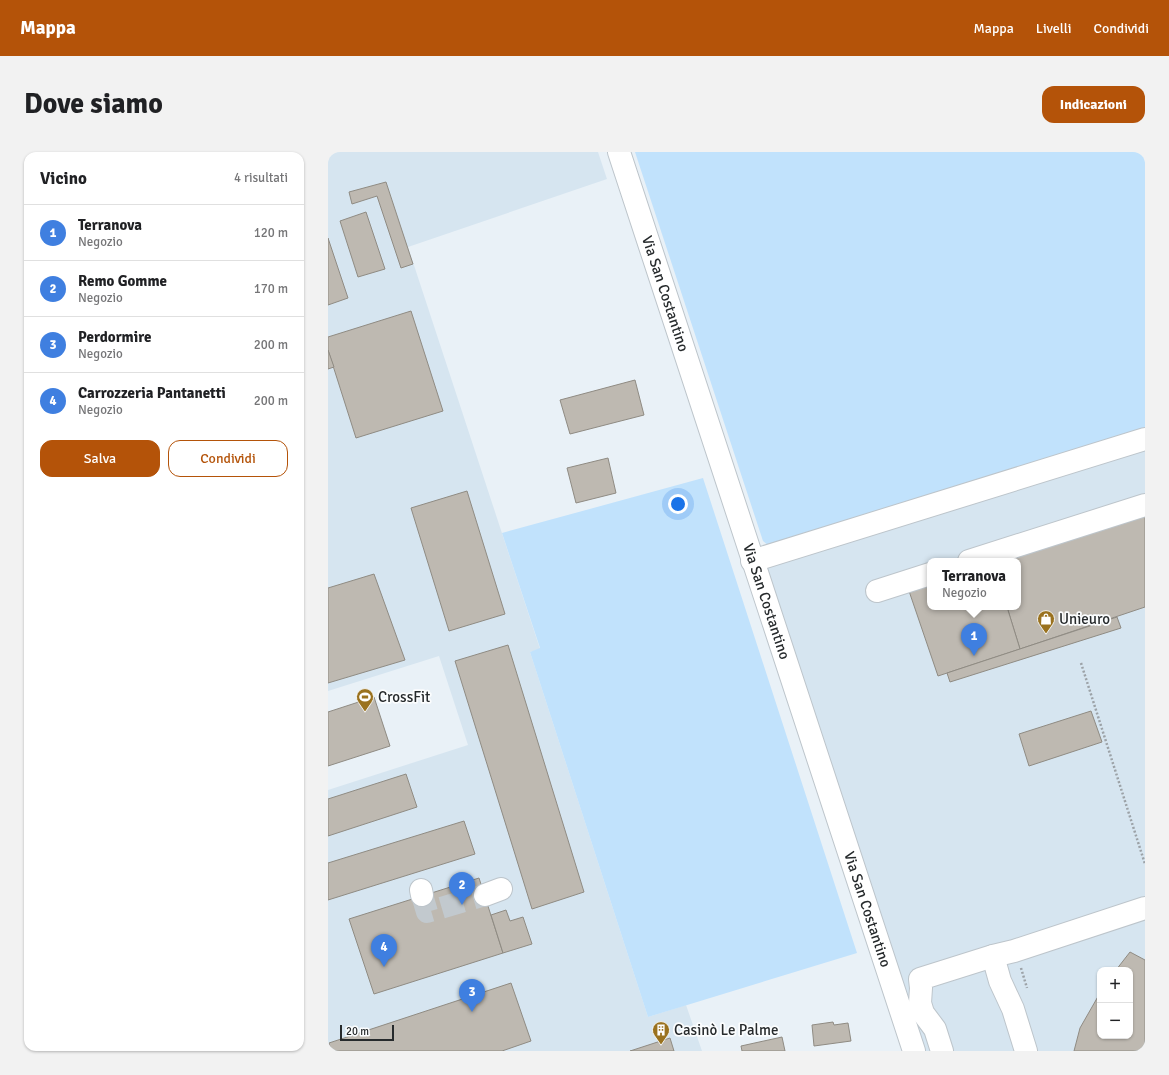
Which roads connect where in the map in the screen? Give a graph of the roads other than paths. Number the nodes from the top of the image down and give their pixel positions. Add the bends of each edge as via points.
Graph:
1 (619, 152) edge
2 (1145, 439) edge
3 (1145, 504) edge
4 (978, 558) edge
5 (752, 561) junction
6 (927, 575) edge
7 (877, 590) dead end
8 (1145, 908) edge
9 (992, 956) junction
10 (914, 1051) edge
11 (942, 1051) edge
12 (1026, 1051) edge

1 - 5 street, Via San Costantino
2 - 5 street
3 - 4 street
5 - 10 street, Via San Costantino
6 - 7 street
8 - 9 street
9 - 11 street via 920,979 920,1004 923,1013 935,1029
9 - 12 street

